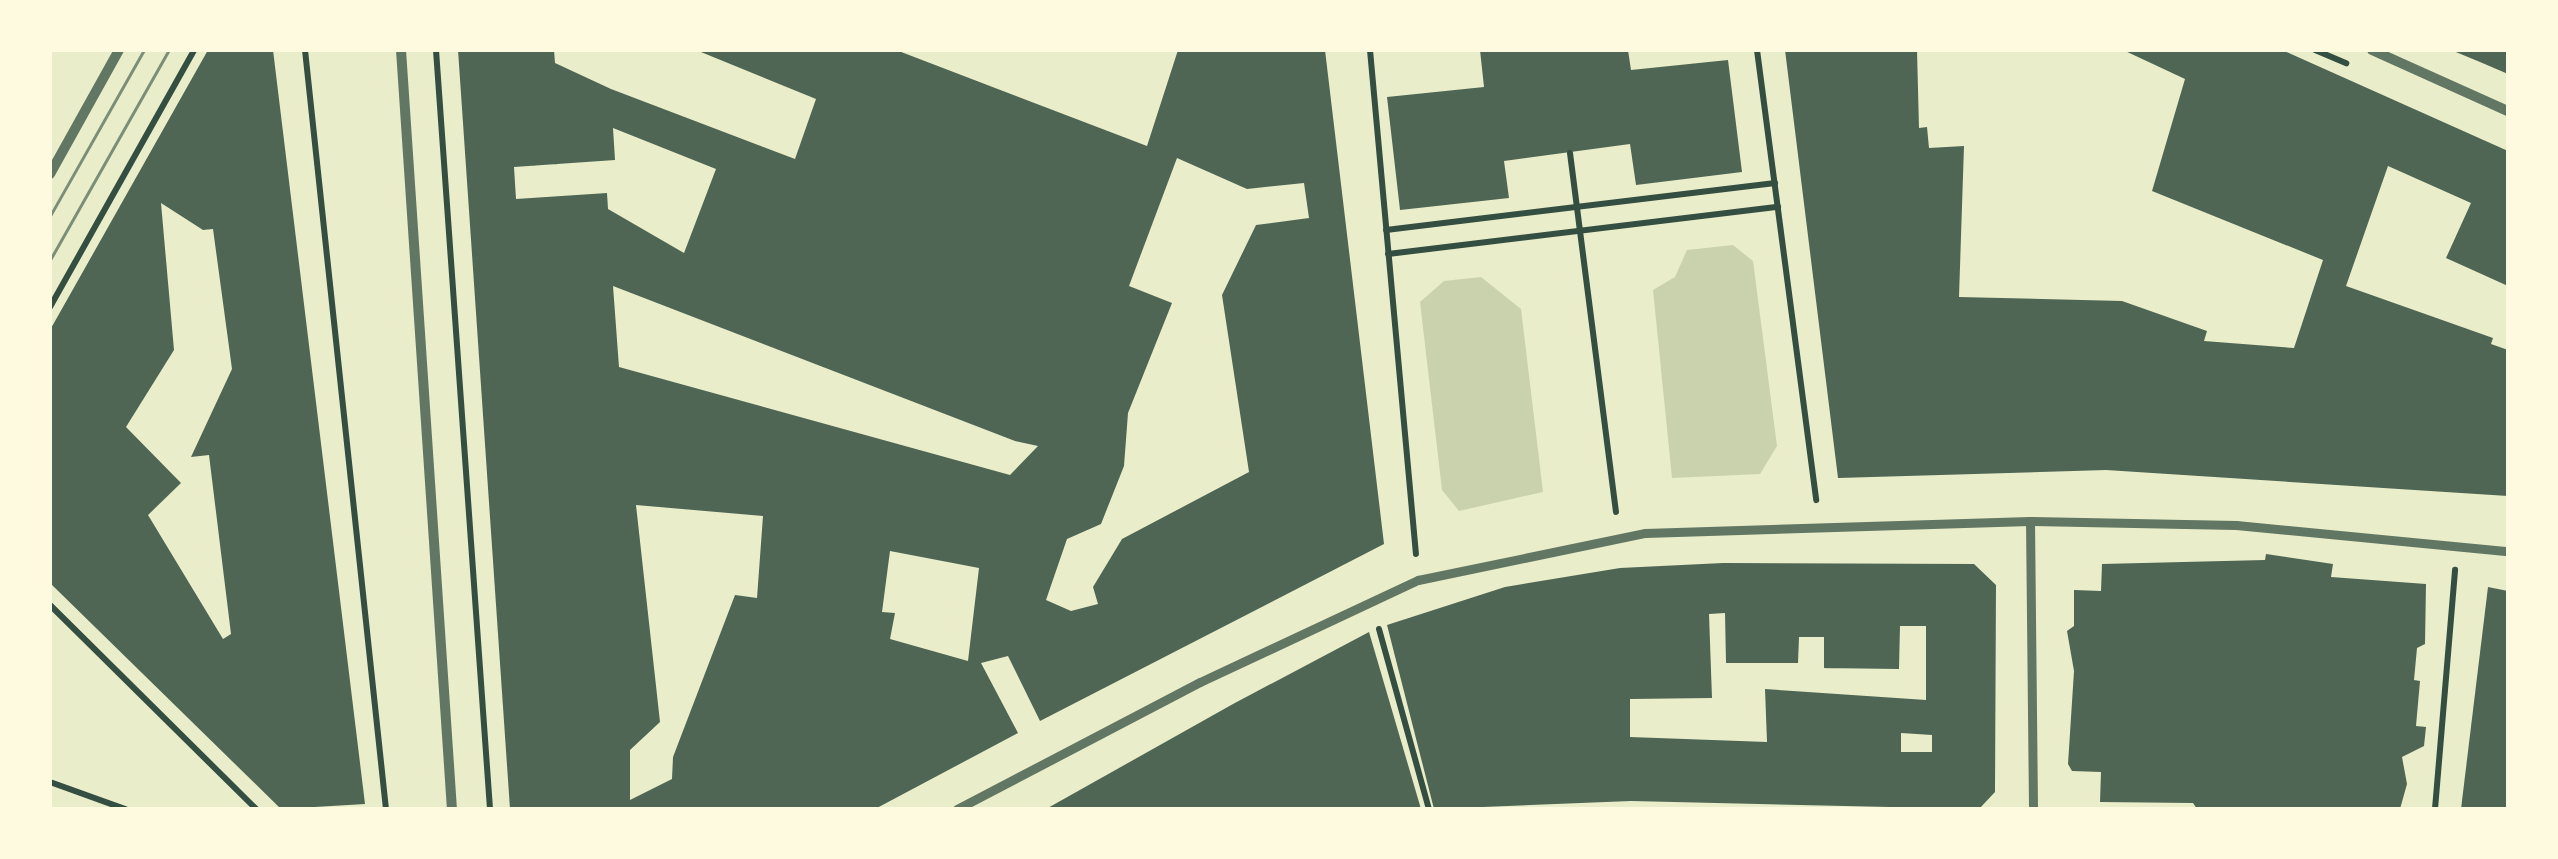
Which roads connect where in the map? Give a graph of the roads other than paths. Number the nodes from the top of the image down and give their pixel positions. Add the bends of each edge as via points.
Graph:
1 (119, 50) edge
2 (401, 50) edge
3 (2372, 50) edge
4 (2508, 110) edge
5 (50, 174) edge
6 (2030, 522) junction
7 (2508, 551) edge
8 (452, 809) edge
9 (957, 809) edge
10 (2033, 809) edge

1 - 5 street
2 - 8 street
3 - 4 street
6 - 7 street via 2236,525
6 - 9 street via 1620,538 1418,580
6 - 10 street

